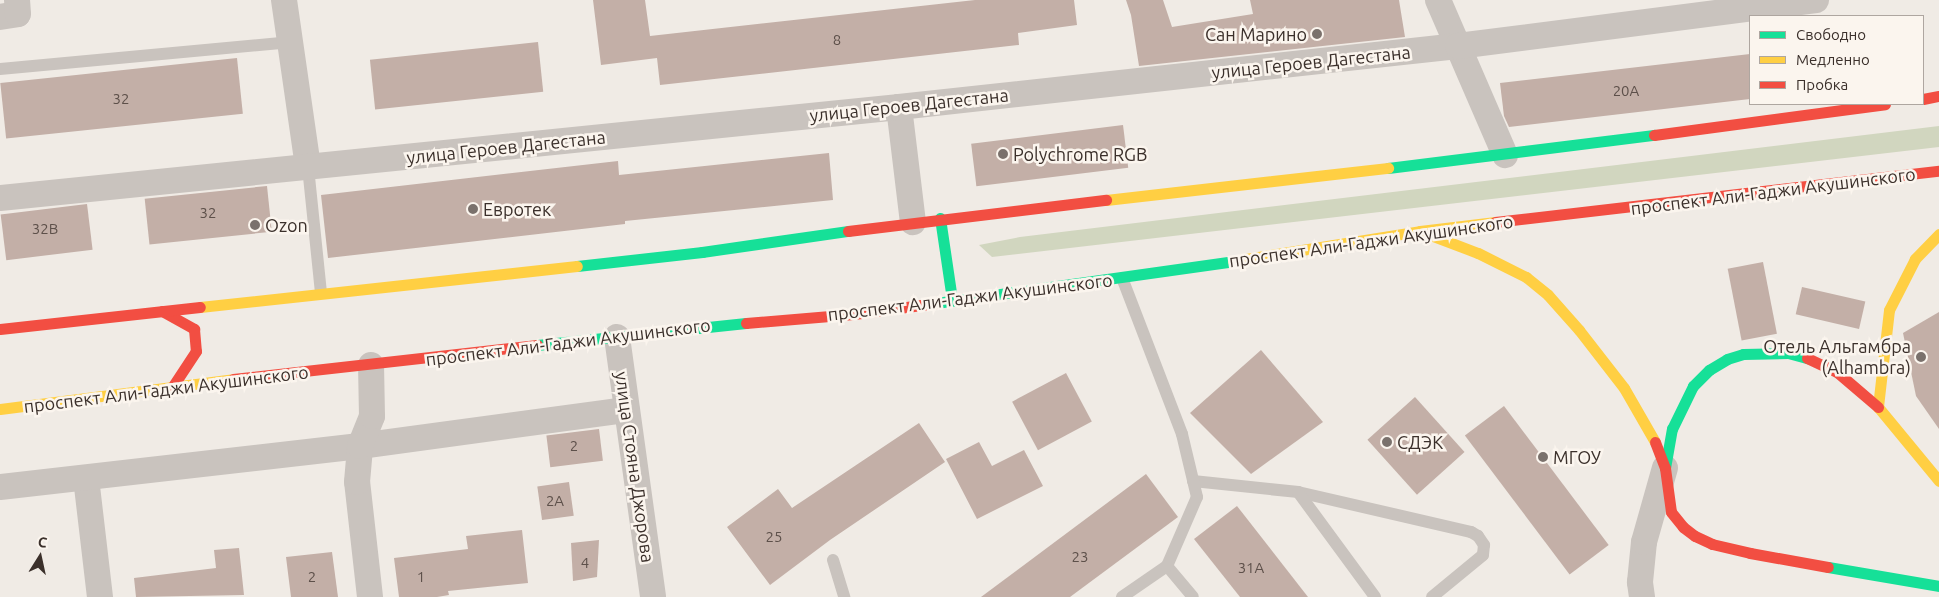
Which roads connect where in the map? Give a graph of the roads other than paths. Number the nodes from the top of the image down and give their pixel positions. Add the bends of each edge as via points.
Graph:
1 (284, 0) edge
2 (1438, 0) edge
3 (1816, 0) edge
4 (289, 42) junction
5 (1458, 46) junction
6 (0, 69) edge
7 (1939, 96) edge
8 (1924, 99) edge
9 (1878, 105) edge
10 (899, 107) junction
11 (1505, 155) junction
12 (308, 167) junction
13 (1939, 171) edge
14 (0, 198) edge
15 (940, 218) junction
16 (913, 222) junction
17 (1420, 231) junction
18 (1939, 234) edge
19 (1122, 278) junction
20 (321, 292) junction
21 (952, 299) junction
22 (162, 311) junction
23 (0, 329) edge
24 (617, 337) junction
25 (371, 365) junction
26 (173, 386) junction
27 (1878, 407) junction
28 (0, 409) edge
29 (627, 410) junction
30 (360, 446) junction
31 (1664, 468) junction
32 (86, 478) junction
33 (1193, 481) junction
34 (1939, 481) edge
35 (0, 487) edge
36 (1298, 492) junction
37 (833, 560) dead end
38 (1167, 566) junction
39 (1939, 586) edge
40 (100, 597) edge
41 (370, 597) edge
42 (653, 597) edge
43 (844, 597) edge
44 (1122, 597) edge
45 (1193, 597) edge
46 (1374, 597) edge
47 (1432, 597) edge
48 (1642, 597) edge

1 - 4 street
2 - 5 street
3 - 5 street, улица Героев Дагестана
4 - 6 lane
4 - 12 street
5 - 10 street, улица Героев Дагестана
5 - 11 street
7 - 8 main road
9 - 11 main road
10 - 12 street, улица Героев Дагестана
10 - 16 street
11 - 15 main road
12 - 14 street, улица Героев Дагестана
12 - 20 lane
13 - 17 main road, проспект Али-Гаджи Акушинского
15 - 16 main road
15 - 21 main road
16 - 20 main road via 702,252
17 - 19 main road, проспект Али-Гаджи Акушинского
17 - 31 main road via 1504,264 1548,295 1624,388 1654,438
18 - 27 main road via 1915,259 1889,310
19 - 21 main road, проспект Али-Гаджи Акушинского
19 - 33 lane via 1182,434
20 - 22 main road
21 - 24 main road, проспект Али-Гаджи Акушинского via 854,314
22 - 23 main road
22 - 26 main road via 194,329 196,351
24 - 25 main road, проспект Али-Гаджи Акушинского
24 - 29 street, улица Стояна Джорова
25 - 26 main road, проспект Али-Гаджи Акушинского
25 - 30 street via 372,416
26 - 28 main road, проспект Али-Гаджи Акушинского
27 - 31 main road via 1837,372 1814,360 1788,353 1743,354 1709,370 1693,386 1672,428
27 - 34 main road
29 - 30 street
29 - 42 street, улица Стояна Джорова
30 - 32 street
30 - 41 street via 357,482
31 - 39 main road via 1671,512 1683,527 1712,544
31 - 48 street via 1644,542 1640,582
32 - 35 street
32 - 40 street
33 - 36 lane
33 - 38 lane via 1197,497
36 - 46 lane
36 - 47 lane via 1478,536 1484,545 1483,555
37 - 43 lane
38 - 44 lane
38 - 45 lane

